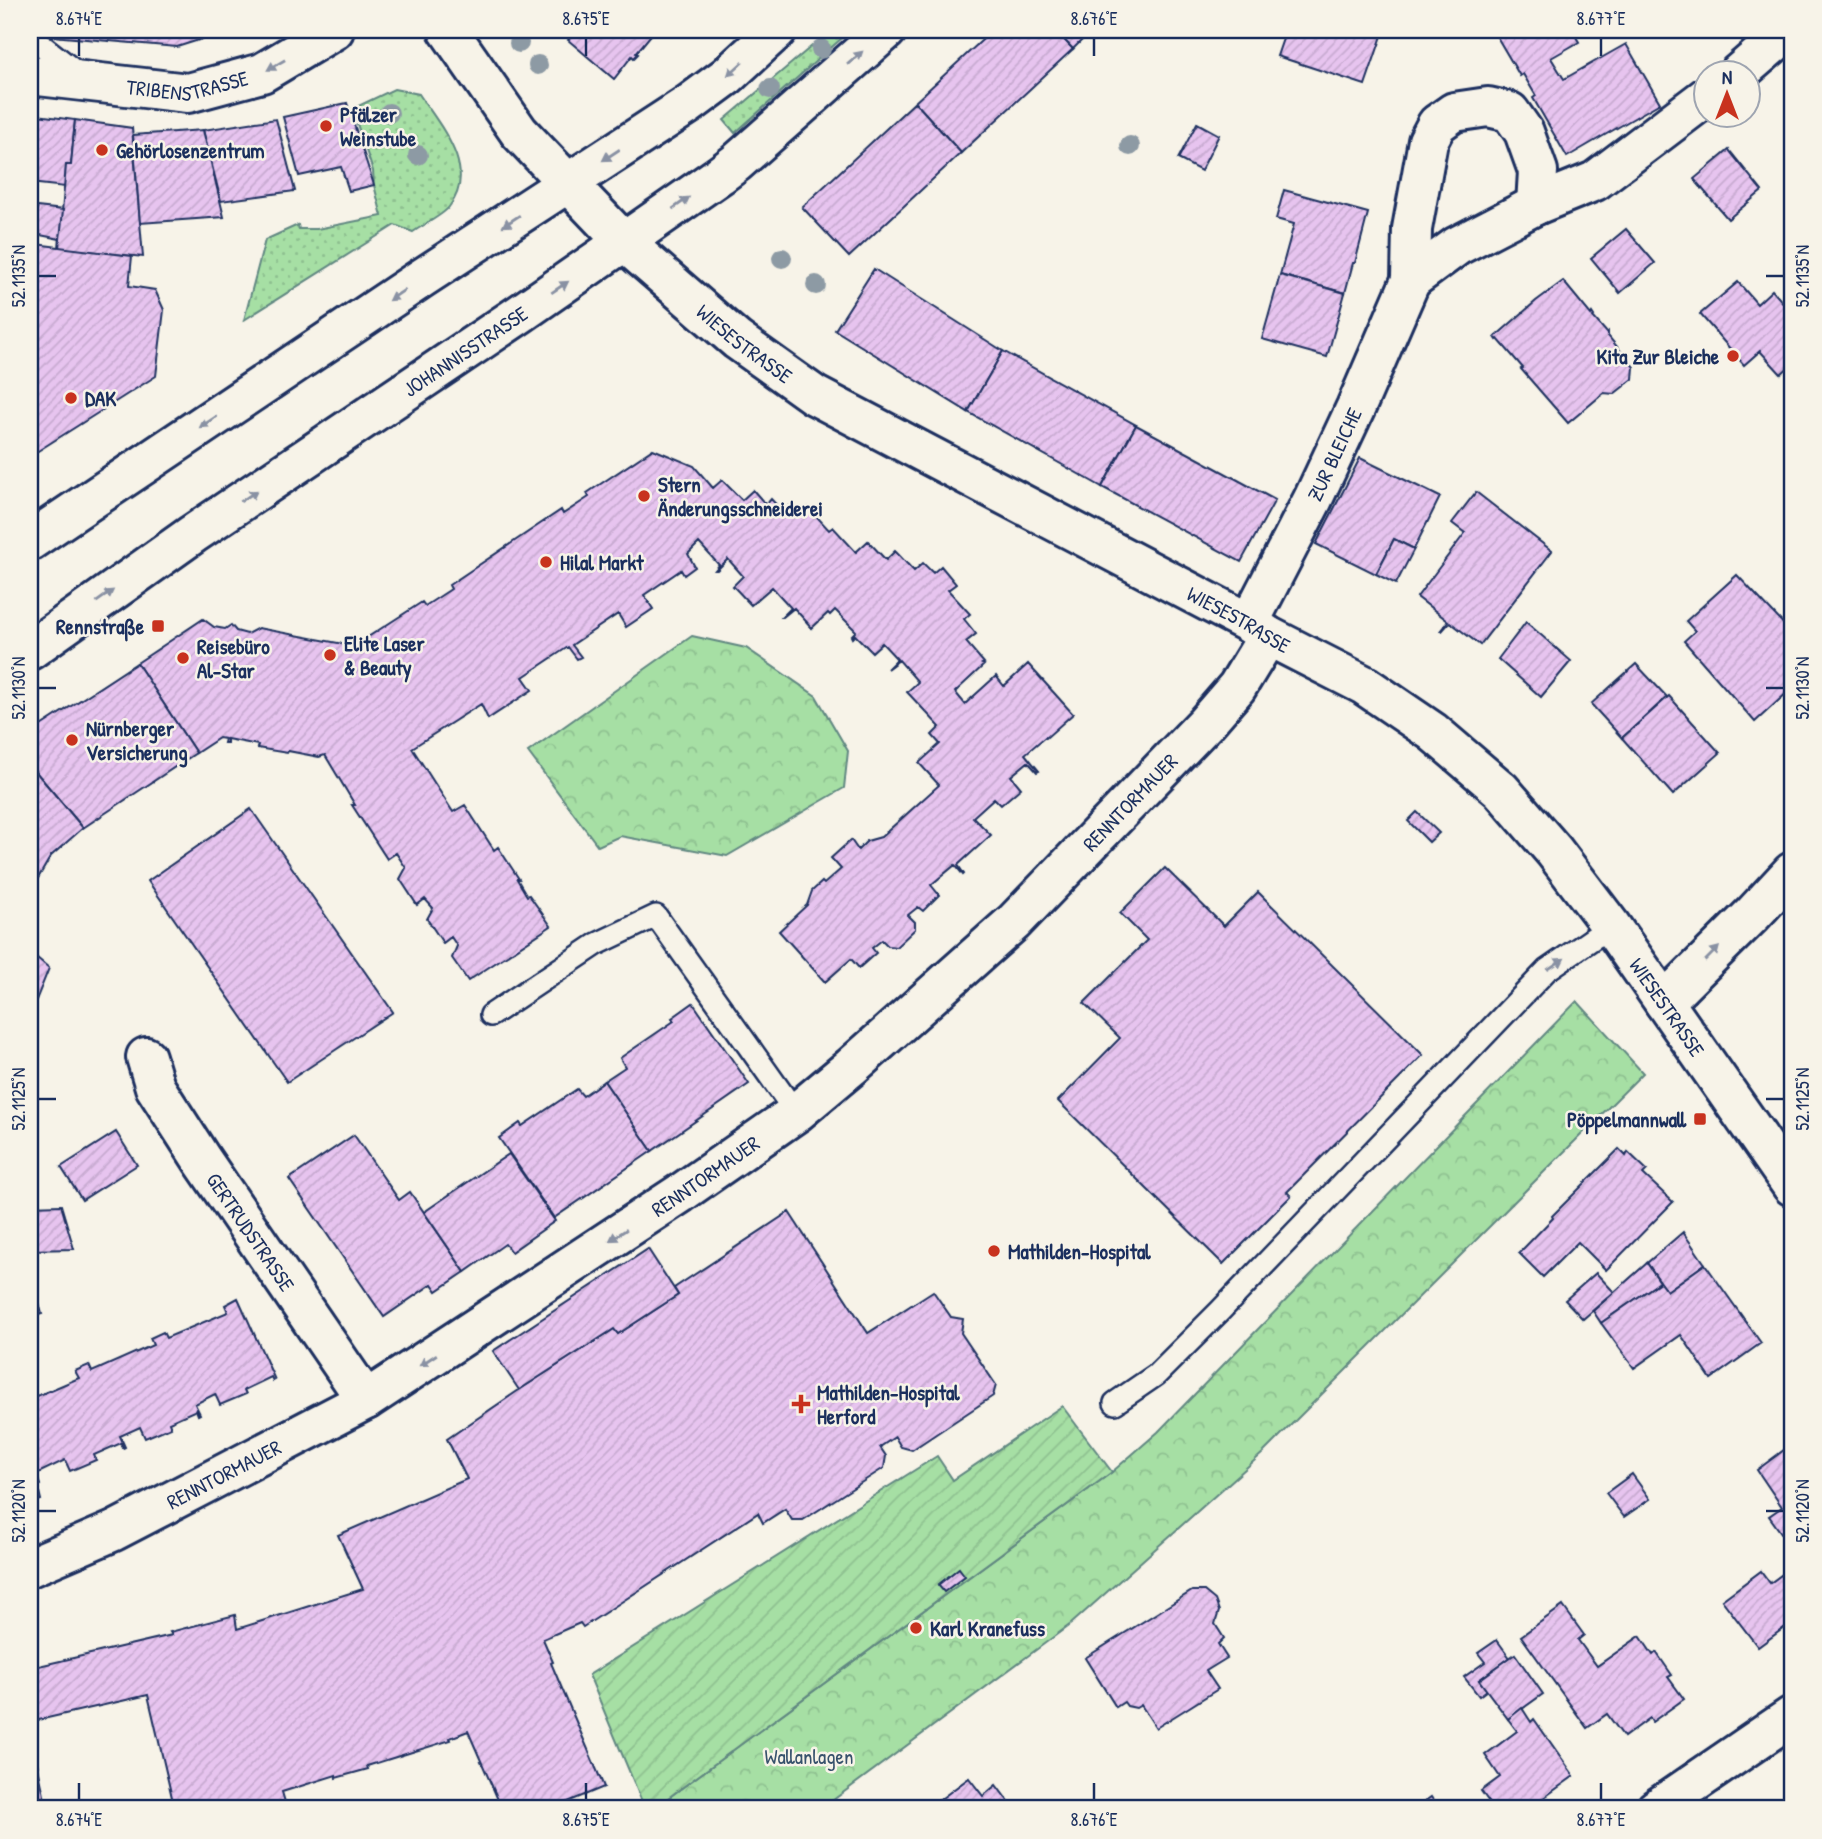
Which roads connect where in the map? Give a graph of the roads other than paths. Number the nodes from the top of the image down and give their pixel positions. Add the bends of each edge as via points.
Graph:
1 (334, 30) edge
2 (448, 30) edge
3 (778, 30) edge
4 (887, 30) edge
5 (1788, 30) edge
6 (30, 36) edge
7 (1754, 60) edge
8 (30, 75) edge
9 (88, 82) junction
10 (1692, 108) edge
11 (568, 184) junction
12 (1536, 205) junction
13 (625, 243) junction
14 (1411, 280) junction
15 (67, 515) junction
16 (30, 523) edge
17 (30, 541) edge
18 (1258, 629) junction
19 (30, 650) edge
20 (1792, 872) edge
21 (1611, 926) junction
22 (1664, 1002) junction
23 (491, 1015) dead end
24 (146, 1057) dead end
25 (796, 1114) junction
26 (1792, 1185) edge
27 (366, 1400) junction
28 (1115, 1403) dead end
29 (30, 1567) edge
30 (1792, 1716) edge
31 (1656, 1809) edge

1 -> 9 street, TRIBENSTRASSE via 262,73 188,93
2 - 11 street via 519,132
3 -> 11 street via 719,82
13 -> 4 street, JOHANNISSTRASSE via 736,163
5 - 7 street
6 - 9 lane
8 - 9 street, TRIBENSTRASSE
10 - 12 street via 1595,181
11 - 13 street, WIESESTRASSE
11 -> 15 street
12 - 14 street via 1457,246
12 - 14 street, ZUR BLEICHE via 1538,171 1524,132 1510,112 1488,107 1454,112 1437,124 1428,141 1412,229
13 - 18 street, WIESESTRASSE via 737,340 814,395
19 -> 13 street, JOHANNISSTRASSE via 193,534
14 - 18 street, ZUR BLEICHE
15 - 16 street
15 - 17 street
18 - 21 street, WIESESTRASSE via 1364,685 1433,732 1502,790
18 - 25 street, RENNTORMAUER via 1237,687 1205,724 1014,922
22 -> 20 street
21 - 22 street, WIESESTRASSE
28 -> 21 lane via 1156,1375 1220,1311 1547,970
22 - 26 street, WIESESTRASSE
23 - 25 lane via 597,944 656,916
24 - 27 street, GERTRUDSTRASSE via 155,1087
25 -> 27 street, RENNTORMAUER
27 - 29 street, RENNTORMAUER via 114,1531
30 - 31 street

